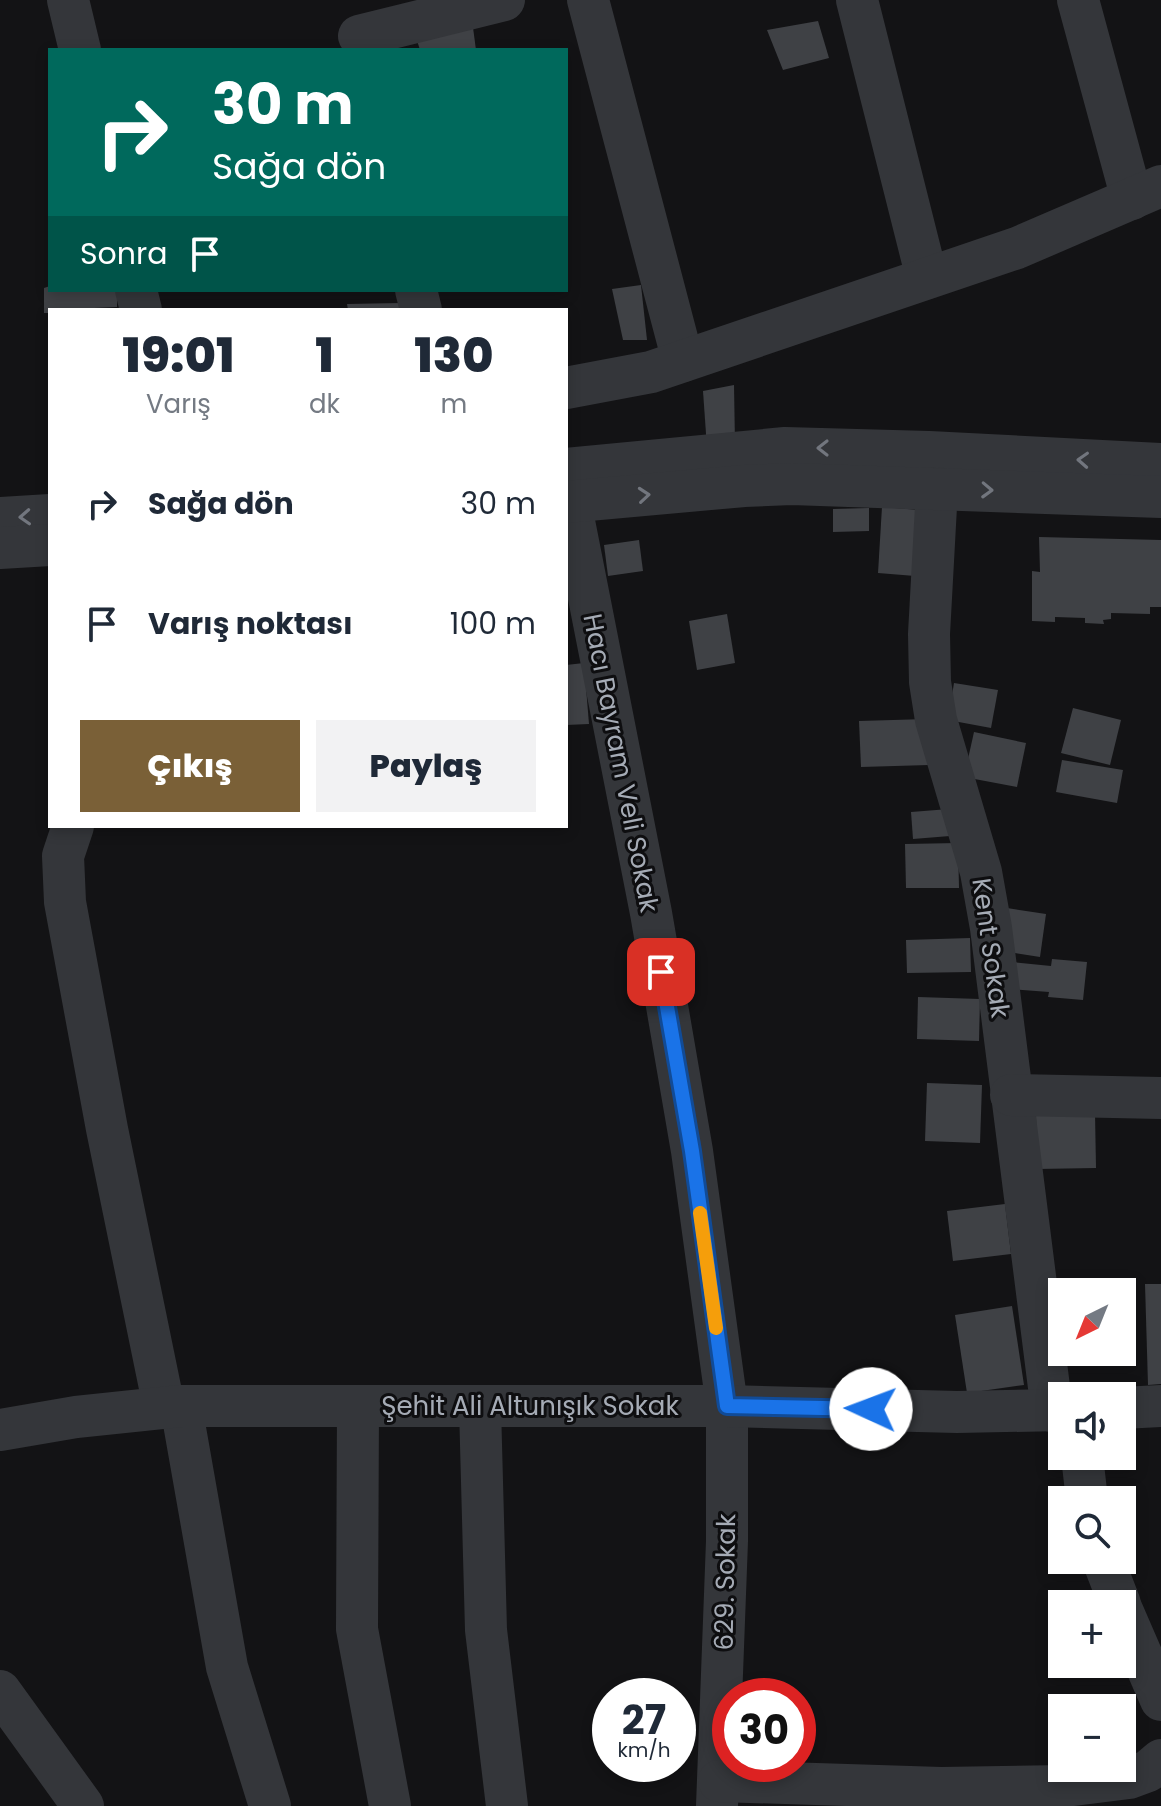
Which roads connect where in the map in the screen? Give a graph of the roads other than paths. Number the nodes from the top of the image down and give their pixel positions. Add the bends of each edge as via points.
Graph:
1 (68, 0) edge
2 (504, 0) edge
3 (588, 0) edge
4 (857, 0) edge
5 (1078, 0) edge
6 (357, 29) edge
7 (80, 48) edge
8 (1147, 192) edge
9 (927, 278) junction
10 (683, 361) junction
11 (568, 388) edge
12 (1161, 464) edge
13 (937, 488) junction
14 (568, 491) edge
15 (568, 491) edge
16 (568, 496) edge
17 (1161, 497) edge
18 (48, 515) edge
19 (0, 518) edge
20 (48, 545) edge
21 (0, 548) edge
22 (72, 828) edge
23 (1011, 1095) junction
24 (1161, 1098) edge
25 (1053, 1382) edge
26 (727, 1406) junction
27 (1161, 1406) edge
28 (173, 1407) junction
29 (358, 1407) junction
30 (480, 1407) junction
31 (1136, 1407) edge
32 (1048, 1410) edge
33 (0, 1430) edge
34 (1136, 1642) edge
35 (0, 1691) edge
36 (1161, 1700) edge
37 (1161, 1760) edge
38 (718, 1793) edge
39 (83, 1806) edge
40 (270, 1806) edge
41 (390, 1806) edge
42 (507, 1806) edge

1 - 7 street
2 - 6 street
3 - 10 street
4 - 9 street
5 - 8 street
8 - 9 street via 1017,248
9 - 10 street
10 - 11 street
12 -> 14 street via 797,448
15 -> 13 street via 834,483
13 -> 17 street
13 - 23 street, Kent Sokak via 930,682 936,720 981,872
16 - 26 street, Hacı Bayram Veli Sokak via 651,913 692,1151
18 -> 19 street
20 - 21 street
22 - 28 street via 63,856 65,902
23 - 24 street
23 - 25 street, Kent Sokak
26 - 30 street, Şehit Ali Altunışık Sokak
26 - 32 street, Şehit Ali Altunışık Sokak
26 - 38 street, 629. Sokak
27 - 31 street
28 - 29 street, Şehit Ali Altunışık Sokak
28 - 33 street, Şehit Ali Altunışık Sokak
28 - 40 street via 227,1667
29 - 30 street, Şehit Ali Altunışık Sokak
29 - 41 street via 357,1629
30 - 42 street via 486,1630
34 - 36 street
35 - 39 street
37 - 38 street via 1129,1778 1065,1786

